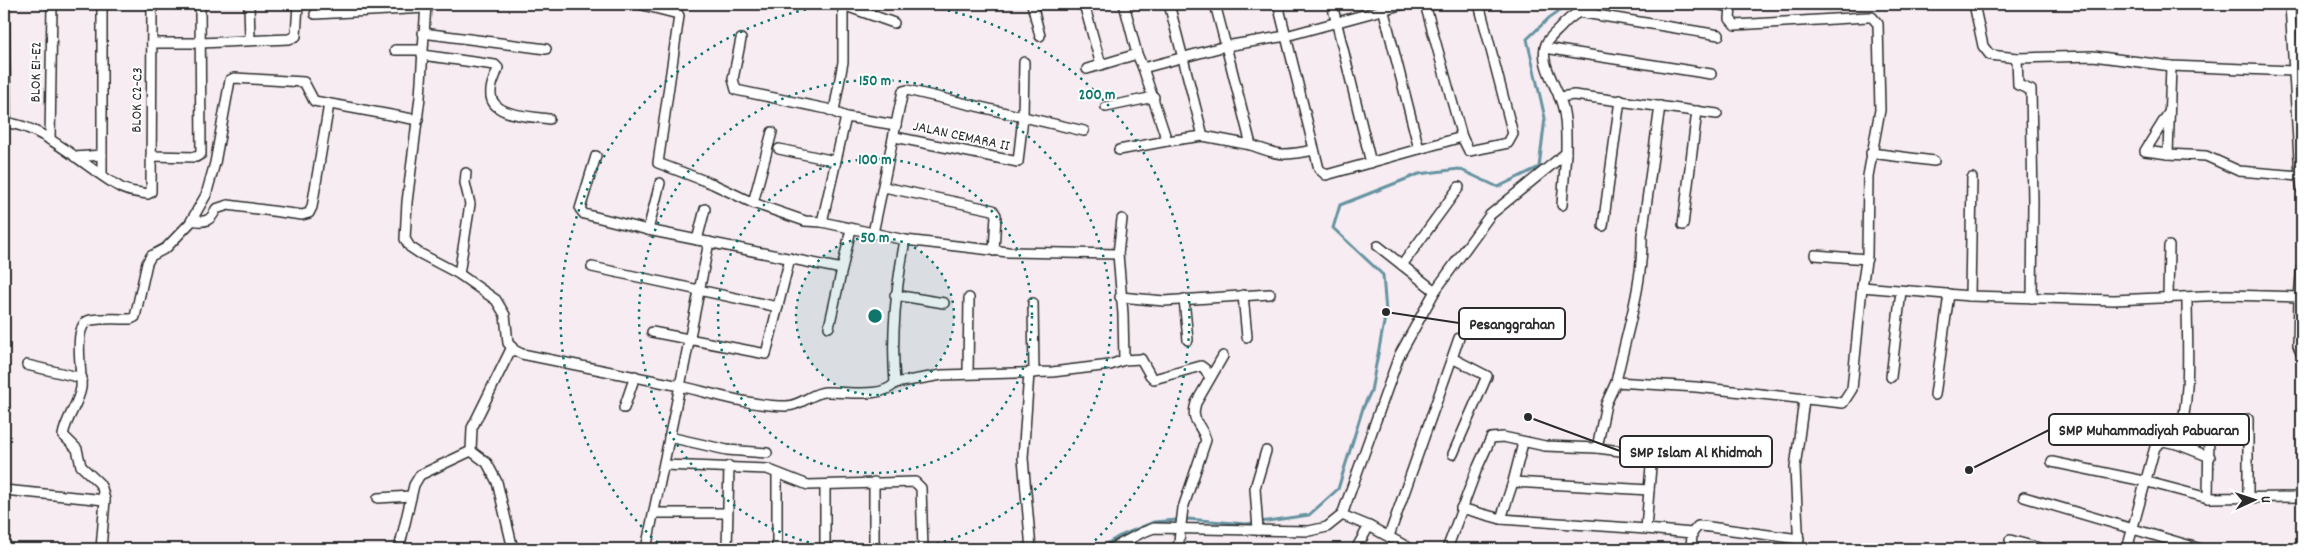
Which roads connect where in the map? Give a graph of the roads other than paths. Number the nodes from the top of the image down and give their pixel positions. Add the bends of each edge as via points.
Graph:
1 (4, 4) edge
2 (52, 4) edge
3 (102, 4) edge
4 (152, 4) edge
5 (200, 4) edge
6 (250, 4) edge
7 (298, 4) edge
8 (639, 4) edge
9 (843, 4) edge
10 (1032, 4) edge
11 (1084, 4) edge
12 (1124, 4) edge
13 (1169, 4) edge
14 (1216, 4) edge
15 (1278, 4) edge
16 (1332, 4) edge
17 (1404, 4) edge
18 (1425, 4) edge
19 (1479, 4) edge
20 (1602, 4) edge
21 (1714, 4) edge
22 (1974, 4) edge
23 (2290, 4) edge
24 (1731, 5) edge
25 (426, 6) edge
26 (1382, 6) edge
27 (1578, 12) junction
28 (315, 14) dead end
29 (1336, 22) junction
30 (894, 23) dead end
31 (423, 33) junction
32 (1719, 35) dead end
33 (1040, 36) dead end
34 (1286, 36) junction
35 (741, 39) dead end
36 (250, 40) junction
37 (152, 43) junction
38 (200, 44) junction
39 (1226, 46) junction
40 (1545, 48) junction
41 (546, 49) dead end
42 (395, 50) dead end
43 (422, 53) junction
44 (1137, 54) junction
45 (1183, 56) junction
46 (2017, 58) junction
47 (1024, 62) dead end
48 (1101, 65) junction
49 (2171, 66) junction
50 (1143, 68) junction
51 (1086, 69) dead end
52 (2293, 71) junction
53 (1711, 74) dead end
54 (1154, 97) junction
55 (1559, 97) junction
56 (1620, 100) junction
57 (330, 104) junction
58 (1660, 106) junction
59 (1106, 107) dead end
60 (834, 111) junction
61 (1697, 111) junction
62 (1717, 114) dead end
63 (2168, 114) junction
64 (846, 117) junction
65 (1023, 117) junction
66 (550, 119) dead end
67 (418, 120) junction
68 (5, 122) edge
69 (896, 125) junction
70 (1084, 131) dead end
71 (772, 132) dead end
72 (1203, 136) junction
73 (895, 137) junction
74 (1462, 137) junction
75 (50, 140) junction
76 (1167, 141) junction
77 (1252, 145) junction
78 (778, 149) dead end
79 (1419, 149) junction
80 (1119, 150) dead end
81 (1314, 150) junction
82 (1871, 153) junction
83 (1566, 154) junction
84 (2168, 154) junction
85 (102, 155) junction
86 (76, 156) junction
87 (151, 156) junction
88 (596, 156) dead end
89 (835, 161) junction
90 (1934, 161) dead end
91 (1371, 164) junction
92 (466, 173) dead end
93 (102, 175) junction
94 (2301, 175) edge
95 (1972, 178) dead end
96 (660, 183) dead end
97 (884, 187) junction
98 (1459, 187) dead end
99 (2302, 190) edge
100 (753, 203) junction
101 (1562, 205) dead end
102 (705, 209) dead end
103 (1122, 219) dead end
104 (192, 220) junction
105 (822, 222) junction
106 (1683, 225) dead end
107 (1603, 226) dead end
108 (851, 229) junction
109 (648, 230) junction
110 (873, 233) junction
111 (697, 240) junction
112 (904, 240) junction
113 (709, 242) junction
114 (1378, 246) dead end
115 (2169, 246) dead end
116 (994, 251) junction
117 (1118, 254) junction
118 (1815, 255) dead end
119 (790, 258) junction
120 (1866, 259) junction
121 (1402, 265) junction
122 (2302, 265) edge
123 (592, 267) dead end
124 (842, 269) junction
125 (459, 274) junction
126 (1862, 287) junction
127 (698, 291) junction
128 (1434, 291) junction
129 (1901, 291) junction
130 (1270, 294) dead end
131 (1949, 294) junction
132 (895, 295) junction
133 (1244, 295) junction
134 (1970, 296) junction
135 (1120, 297) junction
136 (2299, 297) junction
137 (969, 298) dead end
138 (2032, 298) junction
139 (2168, 298) junction
140 (2187, 298) junction
141 (1184, 299) junction
142 (944, 303) dead end
143 (1033, 303) dead end
144 (778, 307) junction
145 (829, 327) dead end
146 (652, 332) dead end
147 (1247, 337) dead end
148 (1459, 338) dead end
149 (690, 339) junction
150 (1188, 340) dead end
151 (516, 351) junction
152 (1223, 356) dead end
153 (2302, 356) edge
154 (1452, 358) junction
155 (1124, 360) junction
156 (27, 365) dead end
157 (1032, 373) junction
158 (968, 374) junction
159 (636, 376) junction
160 (1891, 377) dead end
161 (82, 378) junction
162 (1210, 378) junction
163 (1616, 382) junction
164 (895, 383) junction
165 (680, 386) junction
166 (1935, 394) dead end
167 (1804, 400) junction
168 (624, 408) dead end
169 (2248, 419) dead end
170 (2209, 428) dead end
171 (669, 437) junction
172 (1523, 443) junction
173 (2177, 444) junction
174 (1597, 448) junction
175 (1266, 451) dead end
176 (474, 453) junction
177 (767, 453) dead end
178 (1453, 454) dead end
179 (2210, 457) junction
180 (2052, 462) dead end
181 (664, 465) junction
182 (729, 466) junction
183 (777, 474) junction
184 (2144, 481) junction
185 (874, 482) junction
186 (1514, 482) junction
187 (825, 486) junction
188 (4, 490) edge
189 (1649, 490) junction
190 (411, 496) junction
191 (2248, 496) junction
192 (2024, 497) dead end
193 (2302, 497) edge
194 (378, 498) dead end
195 (2208, 498) junction
196 (105, 500) junction
197 (1461, 508) junction
198 (655, 513) junction
199 (727, 513) junction
200 (1342, 515) junction
201 (1501, 519) junction
202 (1180, 526) junction
203 (1368, 526) junction
204 (1257, 528) junction
205 (1646, 529) junction
206 (2131, 529) junction
207 (1692, 532) junction
208 (1389, 536) junction
209 (1799, 539) junction
210 (2010, 540) dead end
211 (1407, 548) edge
212 (101, 549) edge
213 (399, 549) edge
214 (513, 549) edge
215 (646, 549) edge
216 (727, 549) edge
217 (777, 549) edge
218 (825, 549) edge
219 (874, 549) edge
220 (923, 549) edge
221 (1031, 549) edge
222 (1111, 549) edge
223 (1178, 549) edge
224 (1356, 549) edge
225 (1446, 549) edge
226 (1691, 549) edge
227 (1799, 549) edge
228 (2043, 549) edge
229 (2126, 549) edge
230 (2201, 549) edge

1 - 68 street
2 - 75 street, BLOK E1-E2
3 - 85 street
4 - 37 street, BLOK C2-C3
5 - 38 street
6 - 36 street
7 - 36 street via 296,36 290,40
8 - 100 street via 679,16 658,163
9 - 30 street
9 - 60 street via 843,62
10 - 33 street
11 - 48 street
12 - 44 street
13 - 45 street
14 - 39 street
15 - 34 street
16 - 29 street
17 - 26 street
18 - 74 street
19 - 74 street via 1514,134 1508,143 1474,151 1469,150
20 - 27 street
21 - 24 street
22 - 46 street via 1985,51 1990,55
23 - 52 street
24 - 82 street via 1730,19 1735,25 1867,17 1876,20 1880,110
25 - 28 street
25 - 31 street
26 - 29 street
26 - 79 street
27 - 32 street
27 - 40 street via 1547,41
29 - 34 street
29 - 91 street
31 - 41 street
31 - 43 street
34 - 39 street
34 - 81 street
35 - 60 street via 732,79 736,90
36 - 38 street
37 - 38 street
37 - 87 street, BLOK C2-C3
38 - 87 street via 201,154 196,158
39 - 45 street
39 - 77 street
40 - 53 street
40 - 55 street via 1548,69
42 - 43 street
43 - 66 street via 496,65 498,68 491,91 496,108
43 - 67 street
44 - 48 street
44 - 50 street
45 - 50 street
45 - 72 street
46 - 49 street via 2093,56
46 - 138 street via 2018,85 2031,90
47 - 65 street
48 - 51 street
49 - 52 street
49 - 63 street
50 - 54 street
52 - 94 street
54 - 59 street
54 - 76 street
55 - 56 street via 1574,95
55 - 83 street via 1565,117
56 - 58 street
56 - 107 street
57 - 67 street
57 - 104 street via 309,213 302,215 228,205 216,209 207,220
57 - 104 street via 312,99 304,82 230,80 215,163 206,195
58 - 61 street
58 - 163 street via 1642,236 1639,287
60 - 64 street
61 - 62 street
61 - 106 street
63 - 84 street
63 - 84 street via 2145,151
64 - 69 street
64 - 89 street
65 - 69 street via 907,90 901,94
65 - 70 street
65 - 73 street, JALAN CEMARA II via 1020,159 1015,163
67 - 125 street via 405,239 419,253
68 - 75 street via 28,128
69 - 73 street
71 - 100 street
72 - 76 street
72 - 77 street
73 - 97 street
74 - 79 street
75 - 86 street
76 - 80 street
77 - 81 street via 1284,156
78 - 89 street
79 - 91 street
81 - 91 street via 1319,169 1326,175
82 - 90 street
82 - 120 street
83 - 101 street
83 - 128 street via 1490,215
84 - 94 street via 2206,156 2239,171
85 - 86 street
85 - 93 street
86 - 93 street
87 - 93 street, BLOK C2-C3 via 153,186 148,194 119,187
88 - 109 street via 581,212
89 - 105 street
92 - 125 street via 470,204
94 - 99 street
95 - 134 street
96 - 109 street
97 - 110 street
97 - 116 street via 993,210 996,215
98 - 121 street
100 - 105 street via 792,218
102 - 111 street
103 - 117 street
104 - 161 street via 166,248 151,256 131,319 90,320 82,325 79,333
105 - 108 street
108 - 110 street
108 - 124 street
109 - 111 street
110 - 112 street
111 - 113 street
112 - 116 street
112 - 132 street
113 - 119 street
113 - 127 street
114 - 121 street
115 - 139 street
116 - 117 street
117 - 135 street
118 - 120 street
119 - 124 street
119 - 144 street
120 - 126 street
121 - 128 street
122 - 136 street
123 - 127 street
124 - 145 street
125 - 151 street via 496,300 505,315 507,338
126 - 129 street
126 - 167 street via 1852,389 1848,397 1843,403
127 - 144 street
127 - 149 street
128 - 200 street via 1399,356
129 - 131 street
129 - 160 street
130 - 133 street
131 - 134 street
131 - 166 street
132 - 142 street
132 - 164 street
133 - 141 street
133 - 147 street
134 - 138 street
135 - 141 street via 1164,301
135 - 155 street
136 - 140 street via 2226,295
136 - 153 street via 2298,345
137 - 158 street
138 - 139 street
139 - 140 street
140 - 173 street via 2186,400
141 - 150 street
143 - 157 street
144 - 149 street via 766,354
146 - 149 street
148 - 154 street
149 - 165 street
151 - 159 street
151 - 176 street via 472,428
152 - 162 street
154 - 178 street via 1487,376
154 - 208 street
155 - 157 street via 1110,366
155 - 162 street via 1141,359 1154,378 1201,366
156 - 161 street
157 - 158 street
157 - 221 street via 1022,458
158 - 164 street
159 - 165 street
159 - 168 street
161 - 196 street via 78,404 63,435 77,449 81,466 99,483
162 - 202 street via 1194,411 1194,418 1206,440
163 - 167 street via 1696,387
163 - 174 street via 1606,404
164 - 165 street via 885,392 824,392 786,406
165 - 171 street
167 - 209 street via 1795,468
169 - 191 street
170 - 179 street
171 - 177 street via 727,450
171 - 181 street
172 - 174 street
172 - 186 street
172 - 197 street via 1503,437 1492,438
173 - 179 street
173 - 184 street via 2163,440 2158,442
174 - 189 street via 1652,455
175 - 204 street via 1255,488
176 - 190 street via 420,476
176 - 214 street via 488,463 502,495
179 - 195 street
180 - 184 street
181 - 182 street
181 - 198 street
182 - 183 street via 767,469
182 - 199 street
183 - 187 street via 798,483
183 - 217 street
184 - 195 street
184 - 206 street
185 - 187 street
185 - 219 street
185 - 220 street via 919,484
186 - 189 street
186 - 201 street
187 - 218 street
188 - 196 street
189 - 205 street
190 - 194 street
190 - 213 street
191 - 193 street
191 - 195 street
192 - 206 street
196 - 212 street
197 - 201 street
197 - 225 street
198 - 199 street
198 - 215 street
199 - 216 street
200 - 203 street
200 - 204 street via 1318,531
201 - 205 street
202 - 204 street
202 - 222 street via 1147,530
202 - 223 street
203 - 208 street
203 - 224 street
205 - 207 street
206 - 229 street
206 - 230 street
207 - 209 street via 1702,526
207 - 226 street
208 - 211 street
209 - 227 street
210 - 228 street

